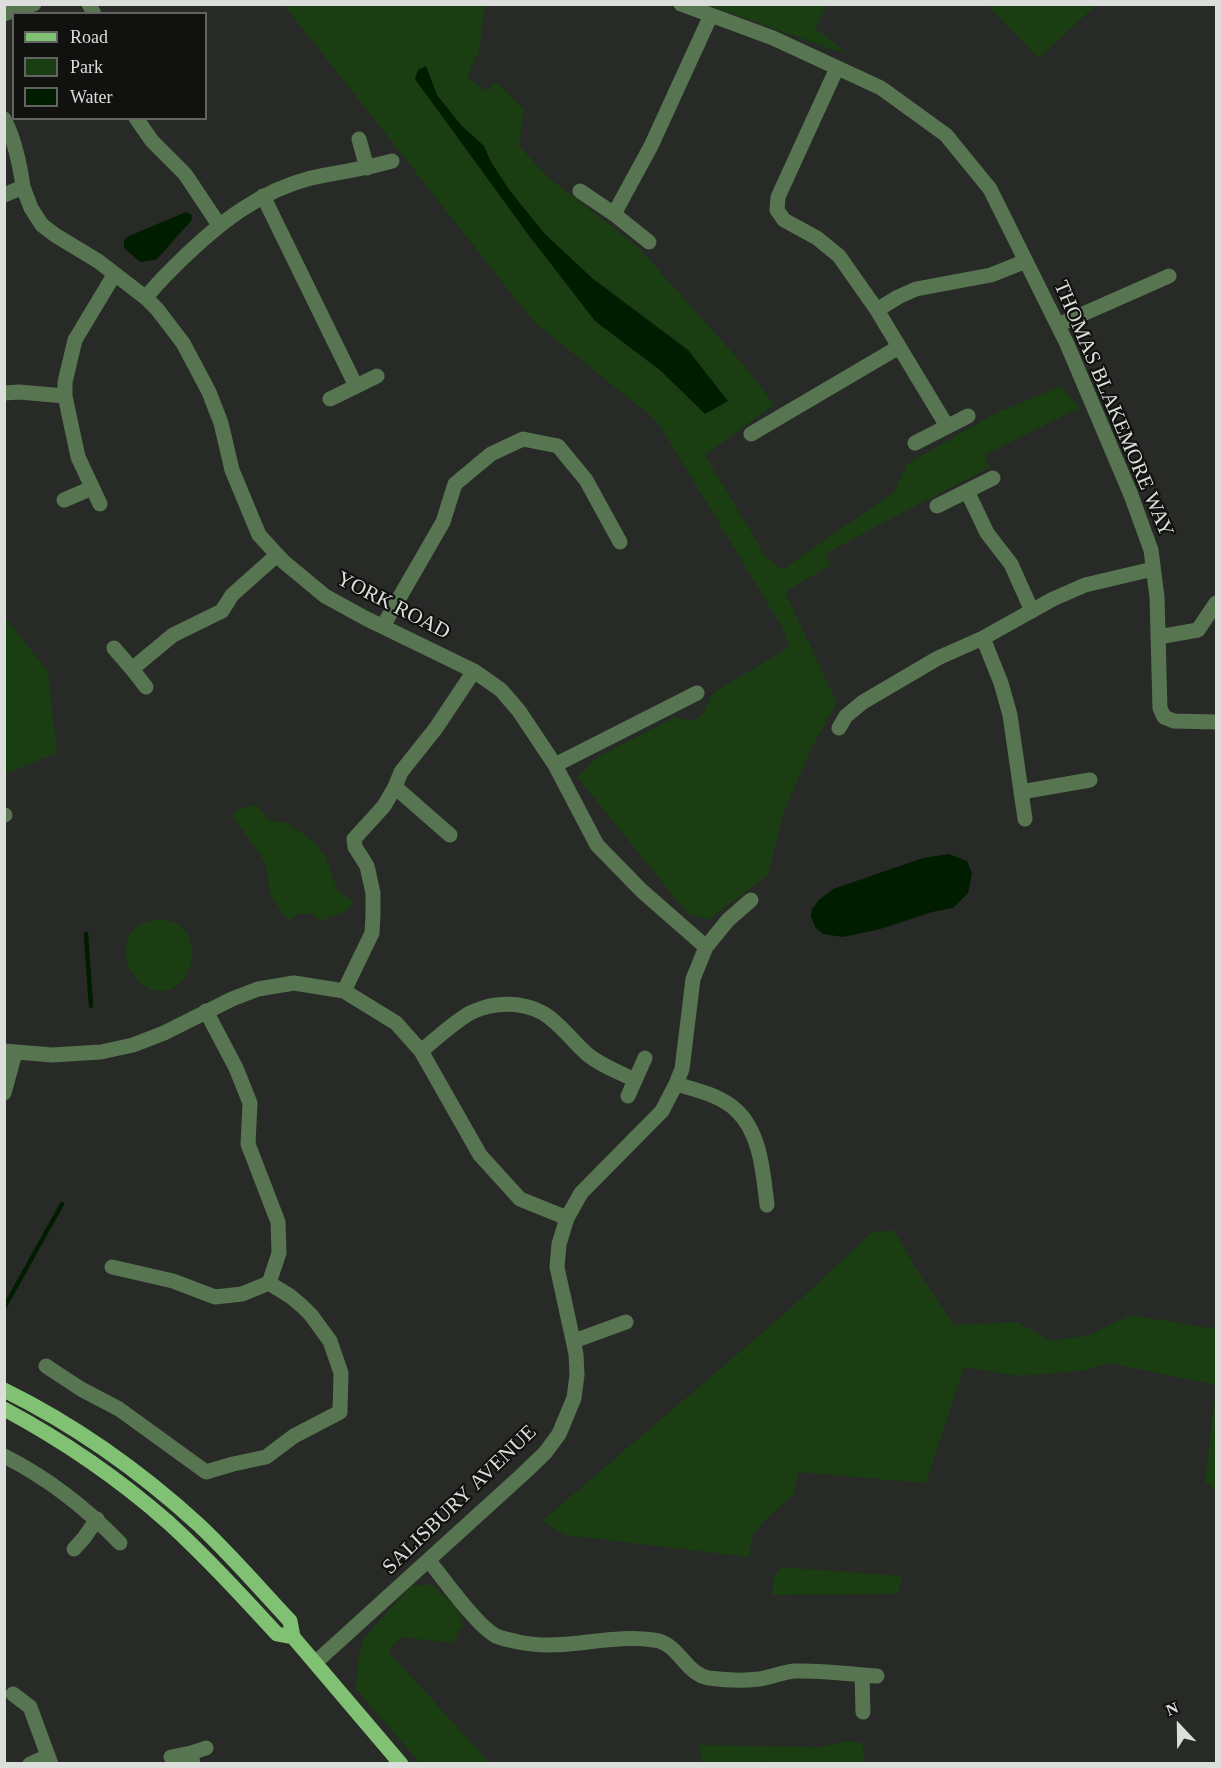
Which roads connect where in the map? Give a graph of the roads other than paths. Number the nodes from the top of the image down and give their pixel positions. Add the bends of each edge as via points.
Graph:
1 (34, 4) edge
2 (681, 4) edge
3 (4, 14) edge
4 (711, 15) junction
5 (837, 68) junction
6 (4, 119) edge
7 (137, 120) edge
8 (359, 140) dead end
9 (392, 160) dead end
10 (367, 168) junction
11 (23, 187) junction
12 (580, 191) dead end
13 (4, 195) edge
14 (263, 196) junction
15 (614, 214) junction
16 (219, 225) junction
17 (649, 242) dead end
18 (1026, 261) junction
19 (114, 275) junction
20 (1169, 276) dead end
21 (146, 298) junction
22 (877, 310) junction
23 (1058, 325) junction
24 (899, 347) junction
25 (377, 376) dead end
26 (356, 386) junction
27 (4, 393) edge
28 (65, 396) junction
29 (330, 399) dead end
30 (968, 416) dead end
31 (947, 426) junction
32 (751, 434) dead end
33 (915, 443) dead end
34 (993, 478) dead end
35 (92, 488) junction
36 (966, 491) junction
37 (64, 500) dead end
38 (100, 504) dead end
39 (937, 506) dead end
40 (620, 542) dead end
41 (277, 555) junction
42 (1153, 569) junction
43 (1216, 603) edge
44 (1032, 611) junction
45 (383, 626) junction
46 (983, 638) junction
47 (1158, 638) junction
48 (114, 648) dead end
49 (132, 669) junction
50 (474, 670) junction
51 (146, 687) dead end
52 (697, 693) dead end
53 (1216, 722) edge
54 (840, 728) dead end
55 (555, 765) junction
56 (1090, 780) dead end
57 (395, 788) junction
58 (1021, 792) junction
59 (1025, 819) dead end
60 (450, 835) dead end
61 (752, 900) dead end
62 (706, 947) junction
63 (344, 991) junction
64 (206, 1011) junction
65 (421, 1051) junction
66 (10, 1052) edge
67 (645, 1058) dead end
68 (635, 1080) junction
69 (676, 1084) junction
70 (4, 1092) edge
71 (628, 1095) dead end
72 (767, 1205) dead end
73 (567, 1218) junction
74 (112, 1267) dead end
75 (269, 1283) junction
76 (627, 1322) dead end
77 (574, 1341) junction
78 (46, 1366) dead end
79 (4, 1390) edge
80 (4, 1409) edge
81 (4, 1456) edge
82 (97, 1519) junction
83 (120, 1543) dead end
84 (74, 1549) dead end
85 (429, 1561) junction
86 (293, 1637) junction
87 (316, 1662) junction
88 (13, 1694) dead end
89 (863, 1712) dead end
90 (206, 1748) dead end
91 (171, 1756) dead end
92 (192, 1758) edge
93 (49, 1760) edge
94 (30, 1764) edge
95 (401, 1764) edge

1 - 3 street
2 - 4 street, THOMAS BLAKEMORE WAY
4 - 5 street, THOMAS BLAKEMORE WAY
4 - 15 street via 651,146
5 - 18 street, THOMAS BLAKEMORE WAY via 881,88 946,135 990,189
5 - 22 street via 778,197 777,210 784,220 818,238 839,256
6 - 11 street, YORK ROAD
7 - 16 street via 185,174
8 - 10 street
9 - 10 street
10 - 14 street via 311,178
11 - 13 street
11 - 19 street, YORK ROAD via 42,225
12 - 15 street
14 - 16 street
14 - 26 street
15 - 17 street
16 - 21 street
18 - 22 street via 991,275 916,289
18 - 23 street, THOMAS BLAKEMORE WAY
19 - 21 street, YORK ROAD
19 - 28 street via 75,340
20 - 23 street
21 - 41 street, YORK ROAD via 183,343 201,375 221,423 237,486 259,535
22 - 24 street
23 - 42 street, THOMAS BLAKEMORE WAY via 1131,495 1151,550
24 - 31 street
24 - 32 street
25 - 26 street
26 - 29 street
27 - 28 street
28 - 35 street via 78,457
30 - 31 street
31 - 33 street
34 - 36 street
35 - 37 street
35 - 38 street
36 - 39 street
36 - 44 street via 987,533 1011,564
40 - 45 street via 586,480 558,446 524,439 491,454 455,484 443,522
41 - 45 street, YORK ROAD via 326,596
41 - 49 street via 232,595 222,611 173,635
42 - 44 street via 1085,585
42 - 47 street, THOMAS BLAKEMORE WAY
43 - 47 street via 1198,630
44 - 46 street
45 - 50 street, YORK ROAD
46 - 54 street via 938,658 863,702 846,716
46 - 58 street via 1010,715
47 - 53 street, THOMAS BLAKEMORE WAY via 1160,708 1164,717 1174,721
48 - 49 street
49 - 51 street
50 - 55 street, YORK ROAD via 501,690 519,711
50 - 57 street via 401,772
52 - 55 street
55 - 62 street, YORK ROAD via 597,845
56 - 58 street
57 - 60 street
57 - 63 street via 354,839 367,866 373,893 372,933
58 - 59 street
61 - 62 street, SALISBURY AVENUE via 728,920
62 - 69 street, SALISBURY AVENUE via 693,979
63 - 64 street via 294,983 258,989
63 - 65 street via 396,1023
64 - 66 street via 164,1033 101,1052
64 - 75 street via 250,1103 248,1144 278,1222 279,1253
65 - 68 street via 470,1013 498,1004 513,1004 544,1013 593,1059
65 - 73 street via 480,1155 520,1199
66 - 70 street
67 - 68 street
68 - 71 street
69 - 72 street via 722,1101 736,1110 750,1128 759,1150
69 - 73 street, SALISBURY AVENUE via 662,1111 581,1193
73 - 77 street, SALISBURY AVENUE via 557,1268
74 - 75 street via 173,1281 215,1297 242,1294
75 - 78 street via 311,1315 330,1341 341,1373 340,1412 294,1436 266,1457 206,1472 120,1409
76 - 77 street
77 - 85 street, SALISBURY AVENUE via 574,1398 559,1434 545,1453
79 - 86 main road via 77,1431 160,1492 200,1527 290,1621
80 - 86 main road via 67,1445 136,1496 201,1554 277,1634
81 - 82 street via 27,1467
82 - 83 street
82 - 84 street
85 - 87 street, SALISBURY AVENUE
85 - 89 street via 481,1623 508,1640 558,1646 632,1637 658,1640 673,1647 693,1671 706,1677 757,1679 791,1671 869,1675
86 - 87 main road
87 - 95 main road
88 - 93 street via 30,1707
90 - 92 street
91 - 92 street
93 - 94 street

